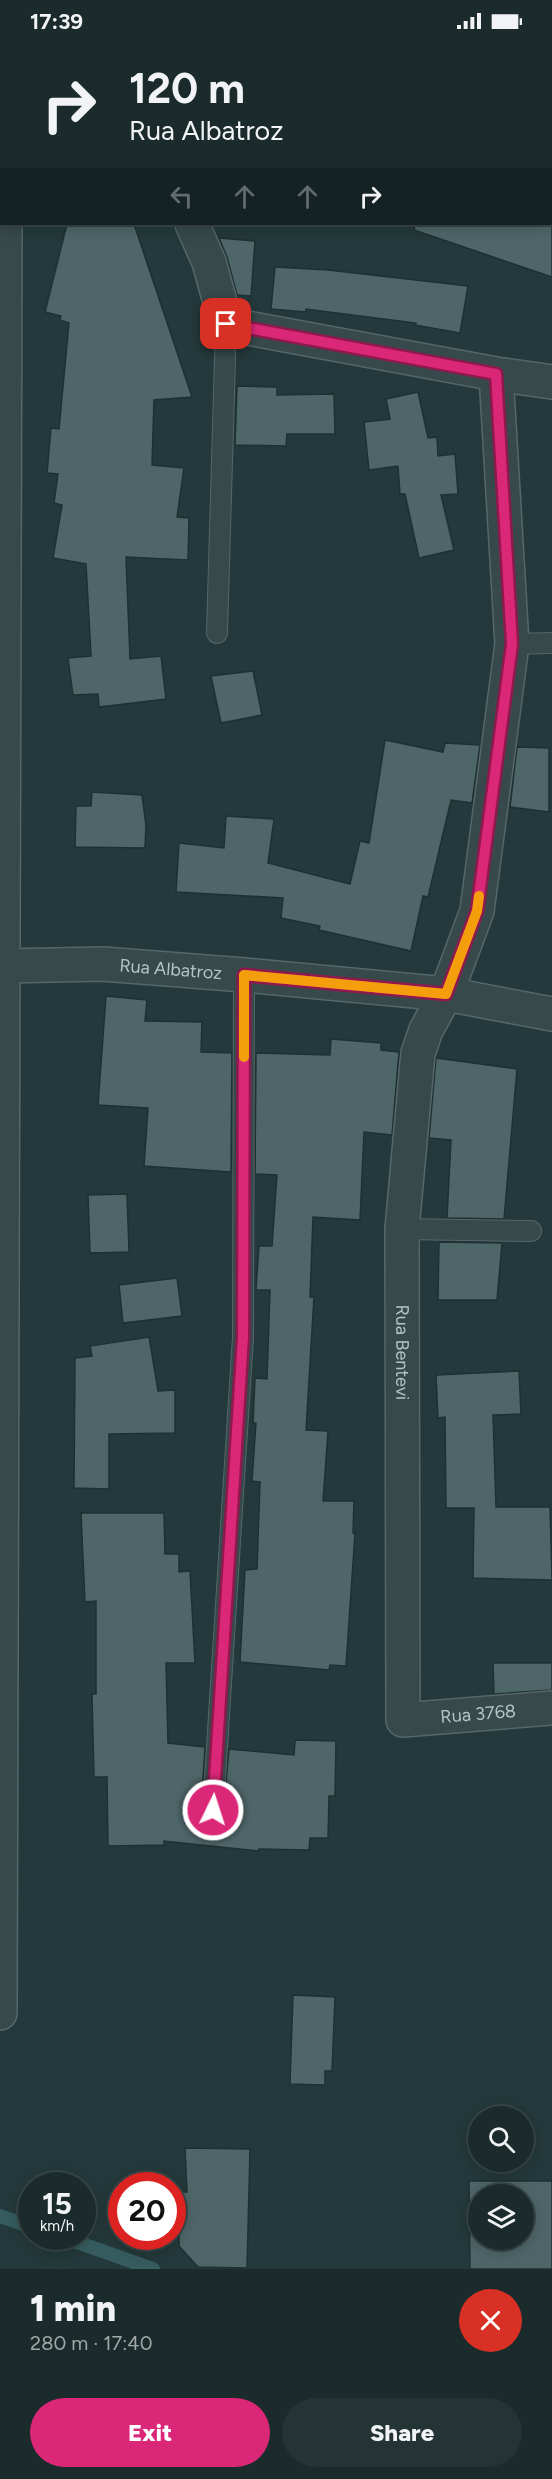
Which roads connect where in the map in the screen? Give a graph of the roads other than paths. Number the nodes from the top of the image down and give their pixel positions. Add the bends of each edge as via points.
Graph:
1 (5, 225) edge
2 (192, 225) edge
3 (226, 324) junction
4 (496, 374) junction
5 (552, 382) edge
6 (217, 633) dead end
7 (552, 643) edge
8 (512, 644) junction
9 (3, 966) junction
10 (244, 975) junction
11 (446, 994) junction
12 (552, 1014) edge
13 (402, 1229) junction
14 (531, 1231) dead end
15 (552, 1708) edge
16 (403, 1719) joint
17 (213, 1810) dead end
18 (0, 2013) edge

1 - 9 street
2 - 3 street via 209,262
3 - 4 street
3 - 6 lane
4 - 5 street
4 - 8 street, Rua Bentevi
7 - 8 lane
8 - 11 street, Rua Bentevi via 477,911
9 - 10 street, Rua Albatroz via 103,964
9 - 18 street
10 - 11 street, Rua Albatroz
10 - 17 lane via 243,1337
11 - 12 street, Rua Albatroz
11 - 13 street, Rua Bentevi via 418,1053
13 - 14 lane
13 - 16 street, Rua Bentevi
15 - 16 street, Rua 3768

